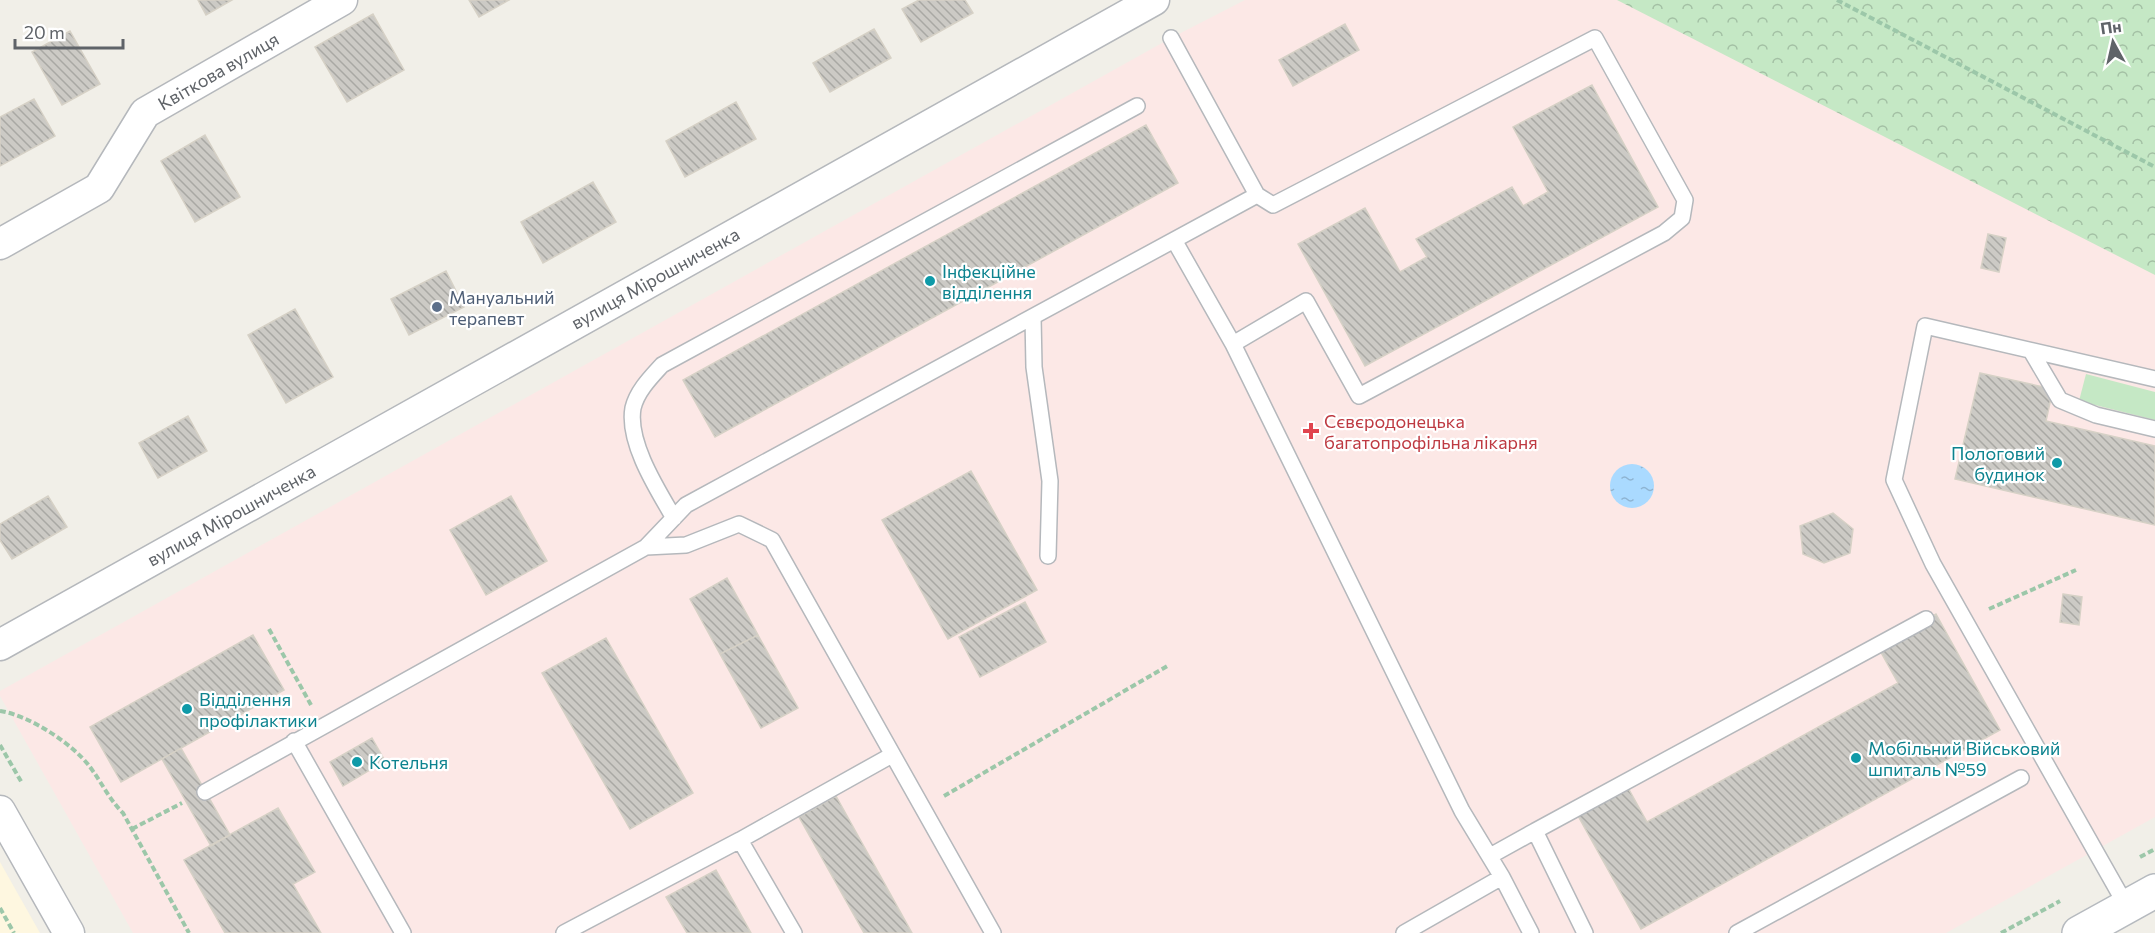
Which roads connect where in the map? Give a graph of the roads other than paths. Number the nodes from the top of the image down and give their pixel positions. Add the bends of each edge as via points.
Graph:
1 (342, 0) edge
2 (1154, 0) edge
3 (1171, 38) dead end
4 (1137, 106) dead end
5 (1257, 195) junction
6 (1174, 240) junction
7 (0, 244) edge
8 (1033, 317) junction
9 (1233, 344) junction
10 (2031, 351) junction
11 (2155, 379) edge
12 (2155, 429) edge
13 (674, 518) junction
14 (646, 546) junction
15 (1048, 556) dead end
16 (1926, 619) dead end
17 (0, 645) edge
18 (294, 741) junction
19 (892, 755) junction
20 (2021, 778) dead end
21 (205, 792) dead end
22 (0, 811) edge
23 (1534, 831) junction
24 (741, 840) junction
25 (1490, 856) junction
26 (1502, 877) junction
27 (2155, 891) edge
28 (2127, 907) junction
29 (69, 933) edge
30 (403, 933) edge
31 (564, 933) edge
32 (794, 933) edge
33 (993, 933) edge
34 (1404, 933) edge
35 (1531, 933) edge
36 (1585, 933) edge
37 (1737, 933) edge
38 (2079, 933) edge

1 - 7 street, Квіткова вулиця via 145,113 99,188
2 - 17 street, вулиця Мірошниченка
3 - 5 lane
4 - 13 lane via 662,365 646,382 633,407 633,430 655,485
5 - 6 lane
5 - 9 lane via 1273,205 1595,38 1685,200 1682,218 1664,233 1359,396 1306,301
6 - 8 lane
6 - 9 lane
8 - 13 lane via 686,506
8 - 15 lane via 1034,367 1050,481
9 - 25 lane via 1462,811
10 - 11 lane
10 - 12 lane via 2060,400 2096,415
10 - 28 lane via 1925,326 1894,480 1933,564
13 - 14 lane
14 - 18 lane
14 - 19 lane via 686,544 740,524 772,540
16 - 23 lane
18 - 21 lane
18 - 30 lane
19 - 24 lane
19 - 33 lane
20 - 37 lane
22 - 29 street
23 - 25 lane
23 - 36 lane
24 - 31 lane
24 - 32 lane
25 - 26 lane
26 - 34 lane
26 - 35 lane
27 - 28 street
28 - 38 street

